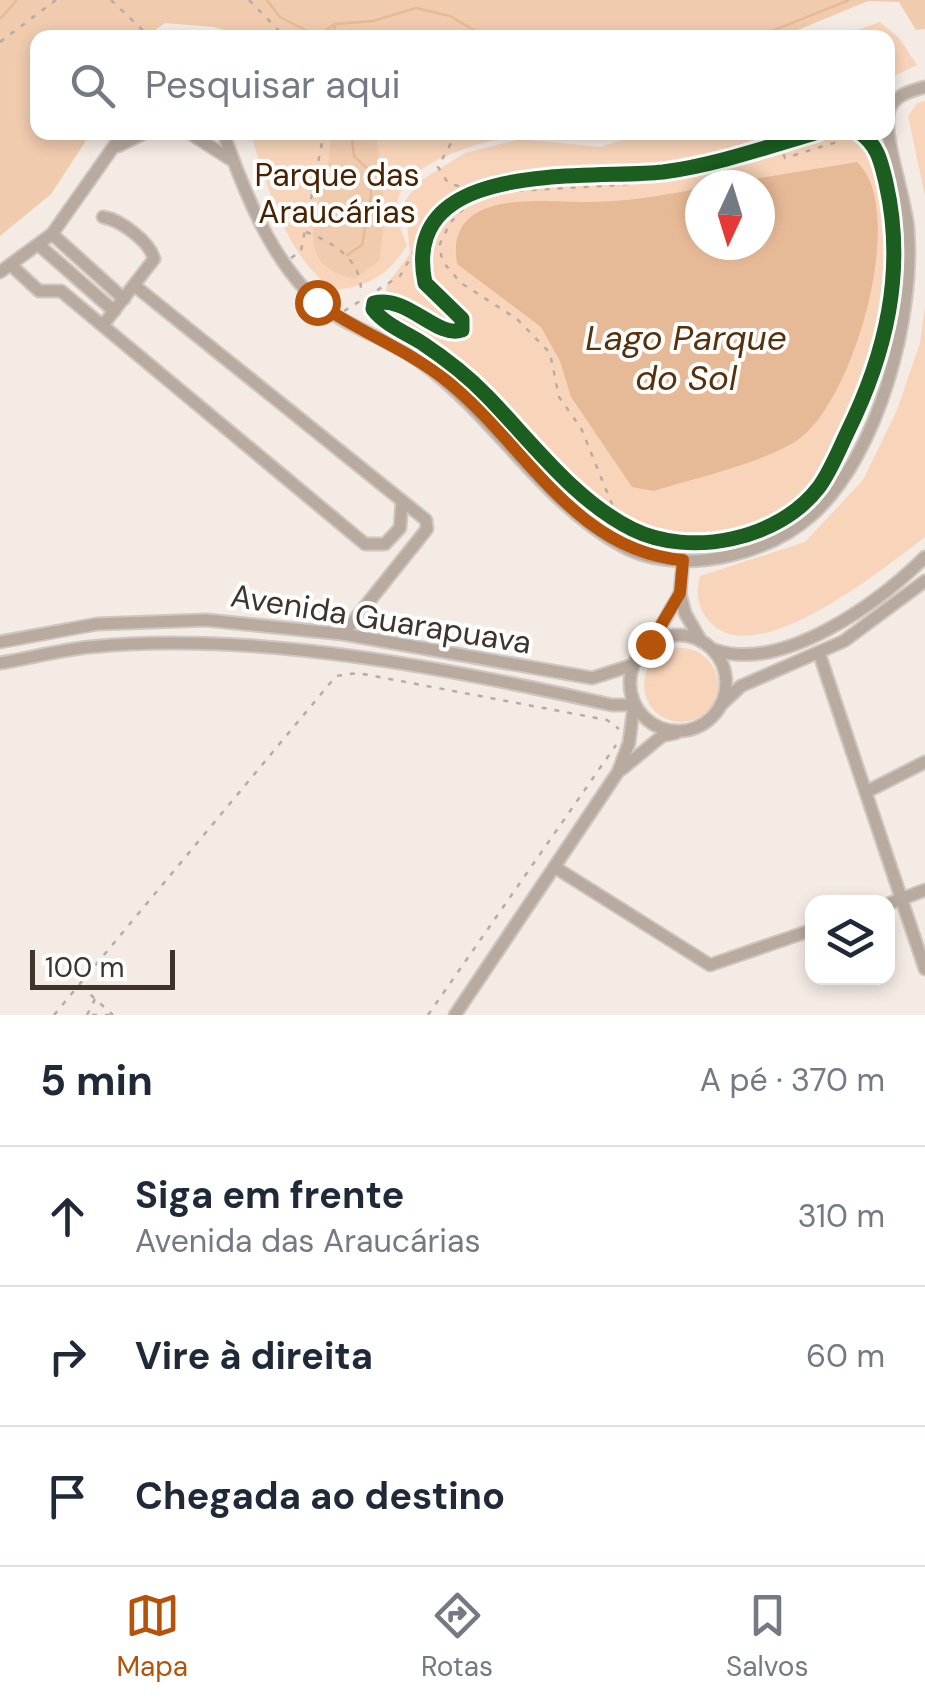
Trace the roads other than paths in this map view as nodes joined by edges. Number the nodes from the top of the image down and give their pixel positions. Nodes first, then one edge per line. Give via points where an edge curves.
1 (925, 87) edge
2 (895, 105) edge
3 (119, 140) edge
4 (130, 140) edge
5 (204, 140) edge
6 (226, 140) edge
7 (892, 140) edge
8 (114, 148) junction
9 (234, 162) junction
10 (104, 217) dead end
11 (52, 234) junction
12 (40, 246) junction
13 (76, 257) junction
14 (6, 269) edge
15 (66, 269) junction
16 (134, 286) junction
17 (124, 299) junction
18 (114, 311) junction
19 (103, 325) junction
20 (402, 500) junction
21 (691, 551) junction
22 (925, 557) edge
23 (925, 581) edge
24 (680, 593) junction
25 (344, 634) junction
26 (0, 642) edge
27 (650, 644) junction
28 (707, 645) junction
29 (819, 653) junction
30 (0, 664) edge
31 (633, 666) junction
32 (723, 703) junction
33 (634, 705) junction
34 (680, 732) junction
35 (925, 762) edge
36 (618, 772) junction
37 (866, 792) junction
38 (556, 868) junction
39 (925, 890) edge
40 (902, 900) junction
41 (895, 902) edge
42 (805, 932) edge
43 (925, 969) edge
44 (455, 1015) edge

1 - 2 street
3 - 8 street
4 - 8 street
5 - 9 street
6 - 9 street
7 - 21 street via 910,270 900,345 869,427 832,491 798,527 705,562
8 - 11 street
9 - 21 street via 279,255 317,302 450,383 588,524 624,548
10 - 16 street via 154,254
11 - 12 street
11 - 13 street
12 - 14 street
12 - 15 street
13 - 15 street
13 - 17 street
14 - 19 street via 39,291 62,292
15 - 18 street
16 - 17 street
16 - 20 street
17 - 18 street
18 - 19 street
19 - 20 street via 365,544 385,544 400,528
20 - 25 street via 426,520 427,529
21 - 24 street
22 - 28 street via 869,604 791,645 744,658
23 - 29 street
24 - 27 street
24 - 28 street via 684,613
25 - 26 street, Avenida Guarapuava via 176,621 97,624
25 - 31 street, Avenida Guarapuava via 592,678
27 - 28 street via 676,635
27 - 31 street
28 - 32 street via 726,674
29 - 32 street via 741,686
29 - 37 street
30 - 33 street, Avenida Guarapuava via 89,647 207,643 327,654
31 - 33 street
32 - 34 street via 706,724
33 - 34 street via 653,725
33 - 36 street
34 - 36 street via 662,736
35 - 37 street
36 - 38 street
37 - 40 street
38 - 42 street via 710,965
38 - 44 street
39 - 40 street
40 - 41 street
40 - 43 street

